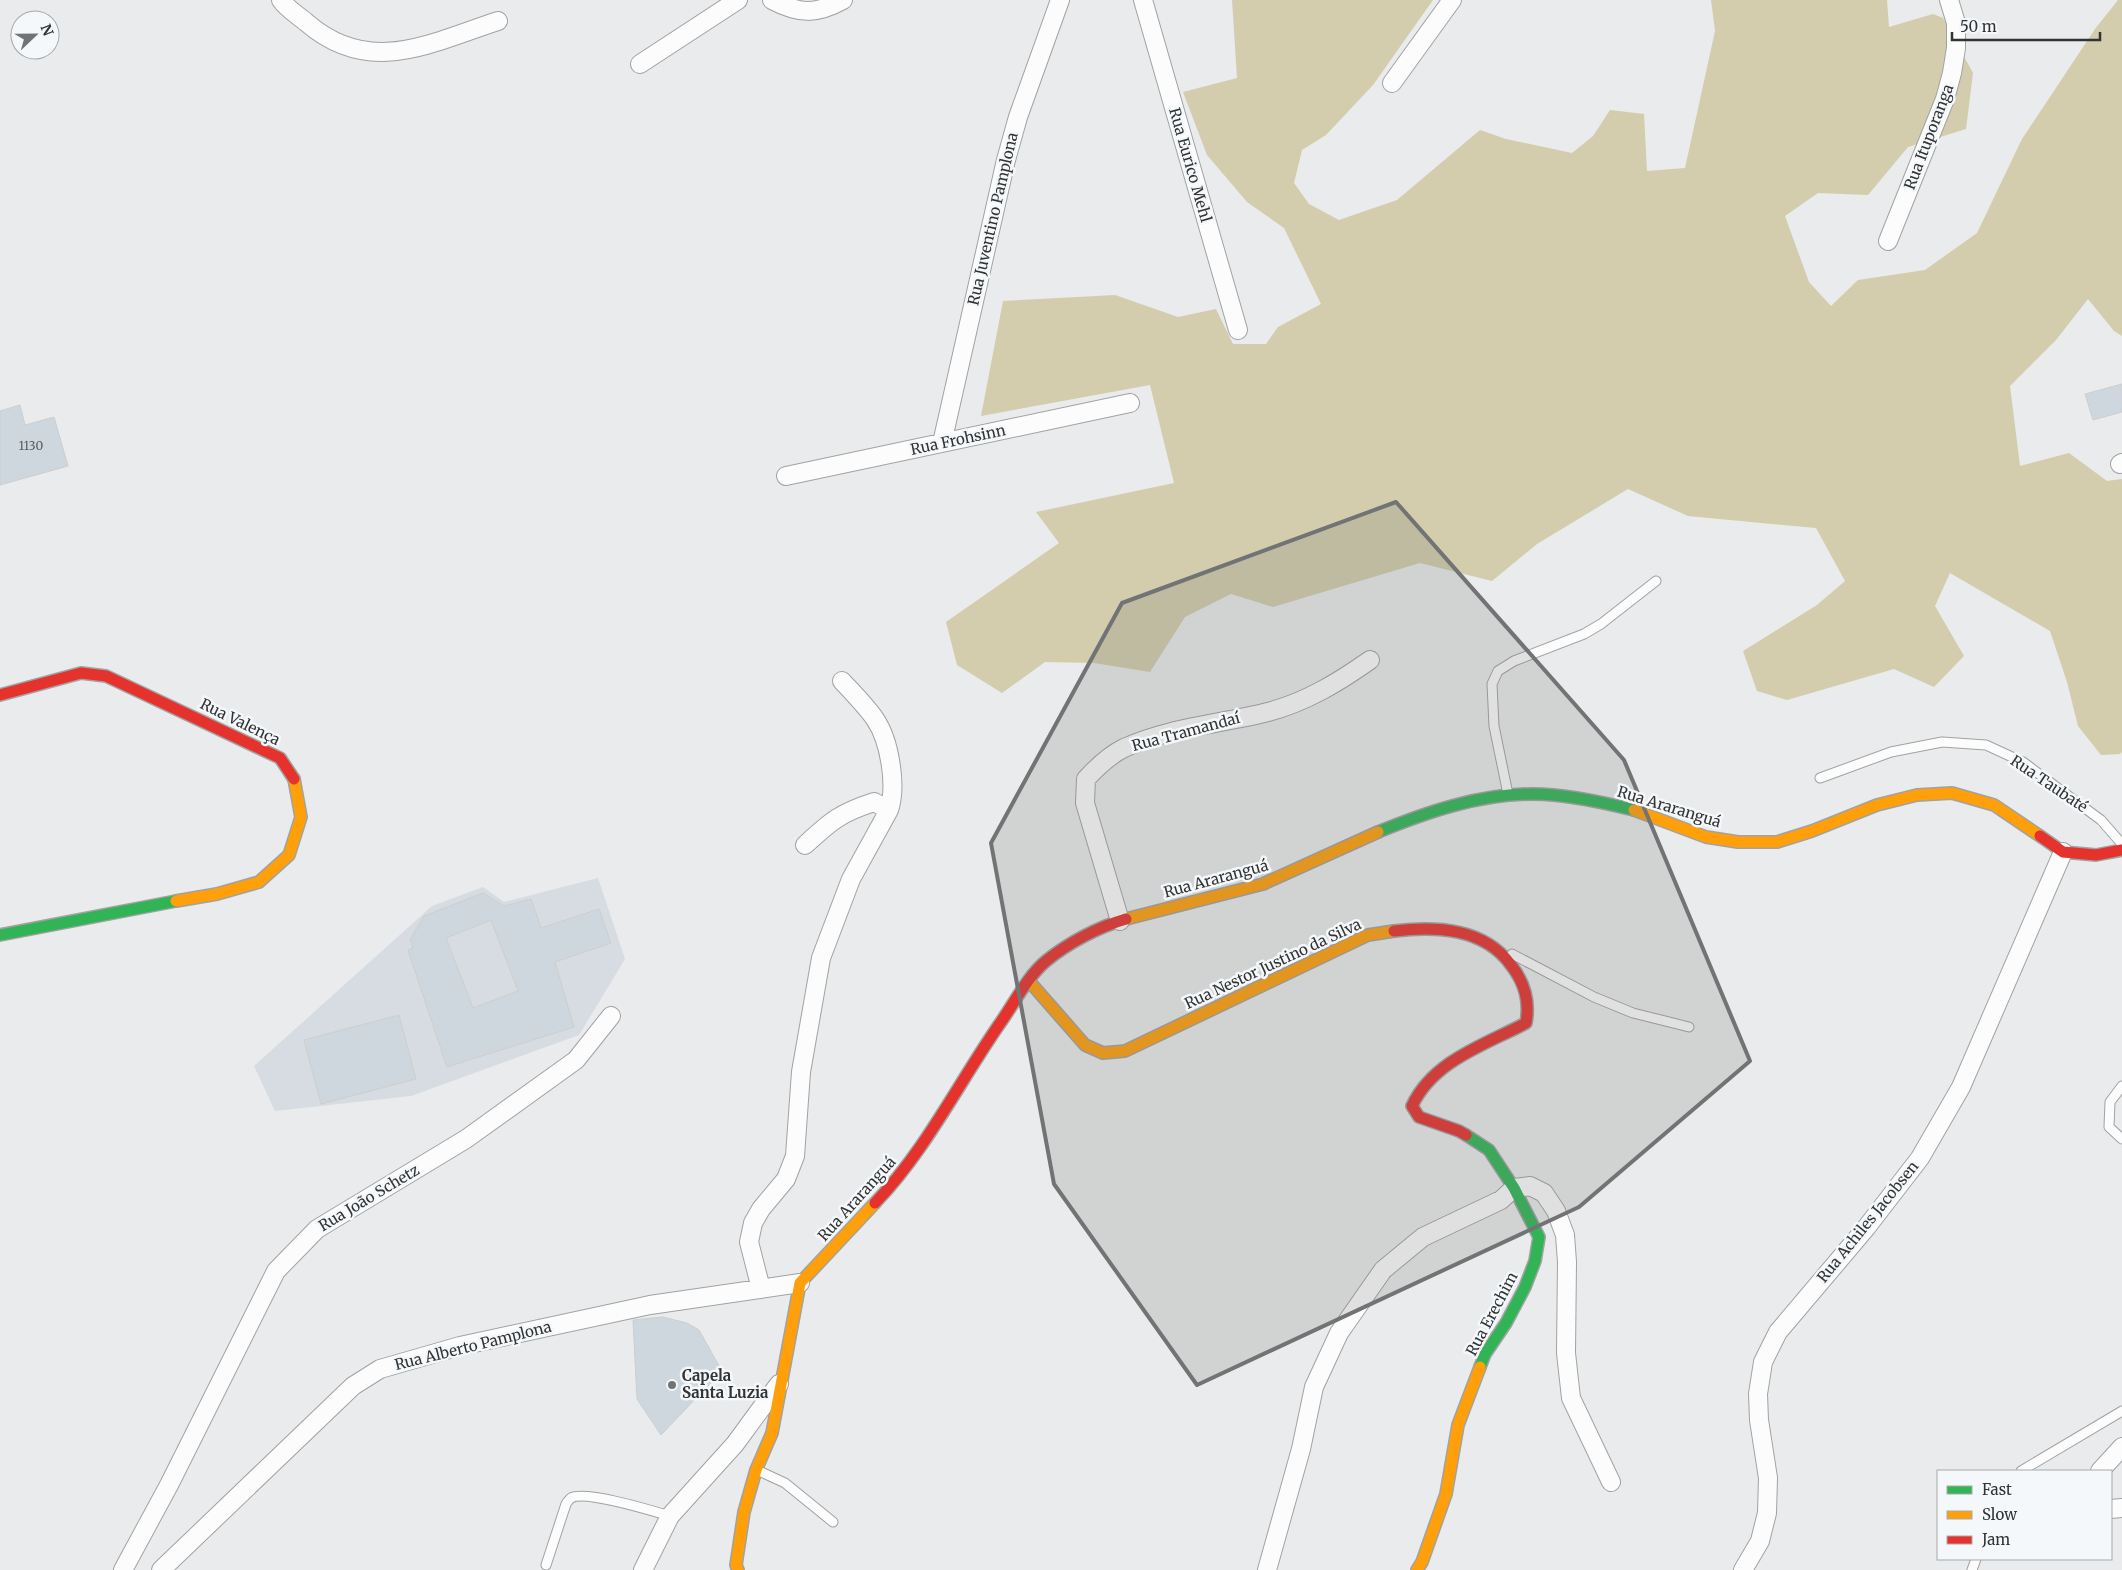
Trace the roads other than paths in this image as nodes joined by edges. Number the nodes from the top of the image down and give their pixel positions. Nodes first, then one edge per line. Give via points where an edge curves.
1 (282, 0) edge
2 (738, 0) edge
3 (772, 0) edge
4 (843, 0) edge
5 (1060, 0) edge
6 (1143, 0) edge
7 (1452, 0) edge
8 (1949, 0) edge
9 (498, 21) dead end
10 (640, 64) dead end
11 (1392, 83) dead end
12 (1888, 241) dead end
13 (1238, 330) dead end
14 (1130, 403) dead end
15 (942, 443) junction
16 (786, 476) dead end
17 (1656, 581) dead end
18 (1370, 660) dead end
19 (842, 681) dead end
20 (0, 694) edge
21 (1820, 778) dead end
22 (1508, 795) junction
23 (889, 810) junction
24 (2122, 844) edge
25 (805, 845) dead end
26 (2122, 850) edge
27 (2063, 852) junction
28 (1120, 921) junction
29 (0, 935) edge
30 (1492, 943) junction
31 (1029, 981) junction
32 (610, 1016) dead end
33 (1689, 1027) dead end
34 (2122, 1086) edge
35 (2122, 1139) edge
36 (1514, 1188) junction
37 (800, 1283) junction
38 (760, 1290) junction
39 (782, 1379) junction
40 (2122, 1411) edge
41 (2122, 1447) edge
42 (756, 1470) junction
43 (2023, 1470) edge
44 (2101, 1470) edge
45 (1611, 1482) dead end
46 (670, 1516) junction
47 (833, 1522) dead end
48 (546, 1565) dead end
49 (123, 1570) edge
50 (161, 1570) edge
51 (643, 1570) edge
52 (738, 1570) edge
53 (1267, 1570) edge
54 (1417, 1570) edge
55 (1744, 1570) edge

1 - 9 street via 316,30 349,49 386,54
2 - 10 street
3 - 4 street via 807,12 829,8
5 - 15 street, Rua Juventino Pamplona via 1006,160
6 - 13 street, Rua Eurico Mehl
7 - 11 street
8 - 12 street, Rua Ituporanga via 1956,24 1956,48 1946,99
14 - 15 street, Rua Frohsinn
15 - 16 street, Rua Frohsinn
17 - 22 lane via 1584,634 1514,661 1498,671 1492,684 1494,726
18 - 28 street, Rua Tramandaí via 1335,685 1306,698 1269,711 1159,735 1123,748 1086,779 1085,803
19 - 23 street via 876,720 887,744 893,798
20 - 29 street, Rua Valença via 81,673 106,676 280,758 294,778 301,818 288,855 259,882 217,894
21 - 24 lane, Rua Taubaté via 1891,752 1942,742 1986,745 2023,762 2102,820
22 - 27 street, Rua Araranguá via 1534,794 1600,802 1639,811 1706,837 1738,842 1777,842 1877,805 1917,795 1952,793 1994,805
22 - 28 street, Rua Araranguá via 1411,819 1263,884
23 - 25 street via 874,802 847,811 829,822
23 - 38 street via 851,879 821,958 801,1072 795,1156 786,1179 753,1223 749,1242
26 - 27 street, Rua Araranguá via 2096,855
27 - 55 street, Rua Achiles Jacobsen via 1960,1087 1920,1158 1778,1332 1763,1362 1758,1394 1768,1478 1766,1512 1760,1541
28 - 31 street, Rua Araranguá via 1080,938 1046,962
30 - 31 street, Rua Nestor Justino da Silva via 1470,933 1441,929 1399,928 1368,935 1125,1051 1103,1054 1084,1045
30 - 33 lane via 1594,997 1633,1013
30 - 36 street, Rua Nestor Justino da Silva via 1512,962 1525,984 1529,1008 1526,1023 1456,1058 1430,1078 1416,1094 1412,1106 1419,1117 1459,1131 1489,1150
31 - 37 street, Rua Araranguá via 900,1177
32 - 49 street, Rua João Schetz via 576,1060 466,1139 317,1229 276,1271
34 - 35 lane via 2110,1102 2109,1126
36 - 45 street via 1530,1186 1544,1193 1556,1211 1564,1235 1567,1262 1566,1353 1572,1398
36 - 53 street via 1501,1200 1423,1236 1383,1270 1339,1333 1314,1387 1301,1448
36 - 54 street, Rua Erechim via 1539,1237 1536,1261 1506,1322 1485,1354 1458,1424 1446,1494
37 - 38 street, Rua Alberto Pamplona
37 - 39 street
38 - 50 street, Rua Alberto Pamplona via 650,1305 460,1346 380,1369 353,1386
39 - 42 street via 772,1433
39 - 46 street via 735,1444
40 - 43 lane
41 - 44 street
42 - 47 lane via 785,1483
42 - 52 street via 744,1512 736,1565
46 - 48 lane via 629,1504 580,1496 571,1498 566,1504
46 - 51 street

